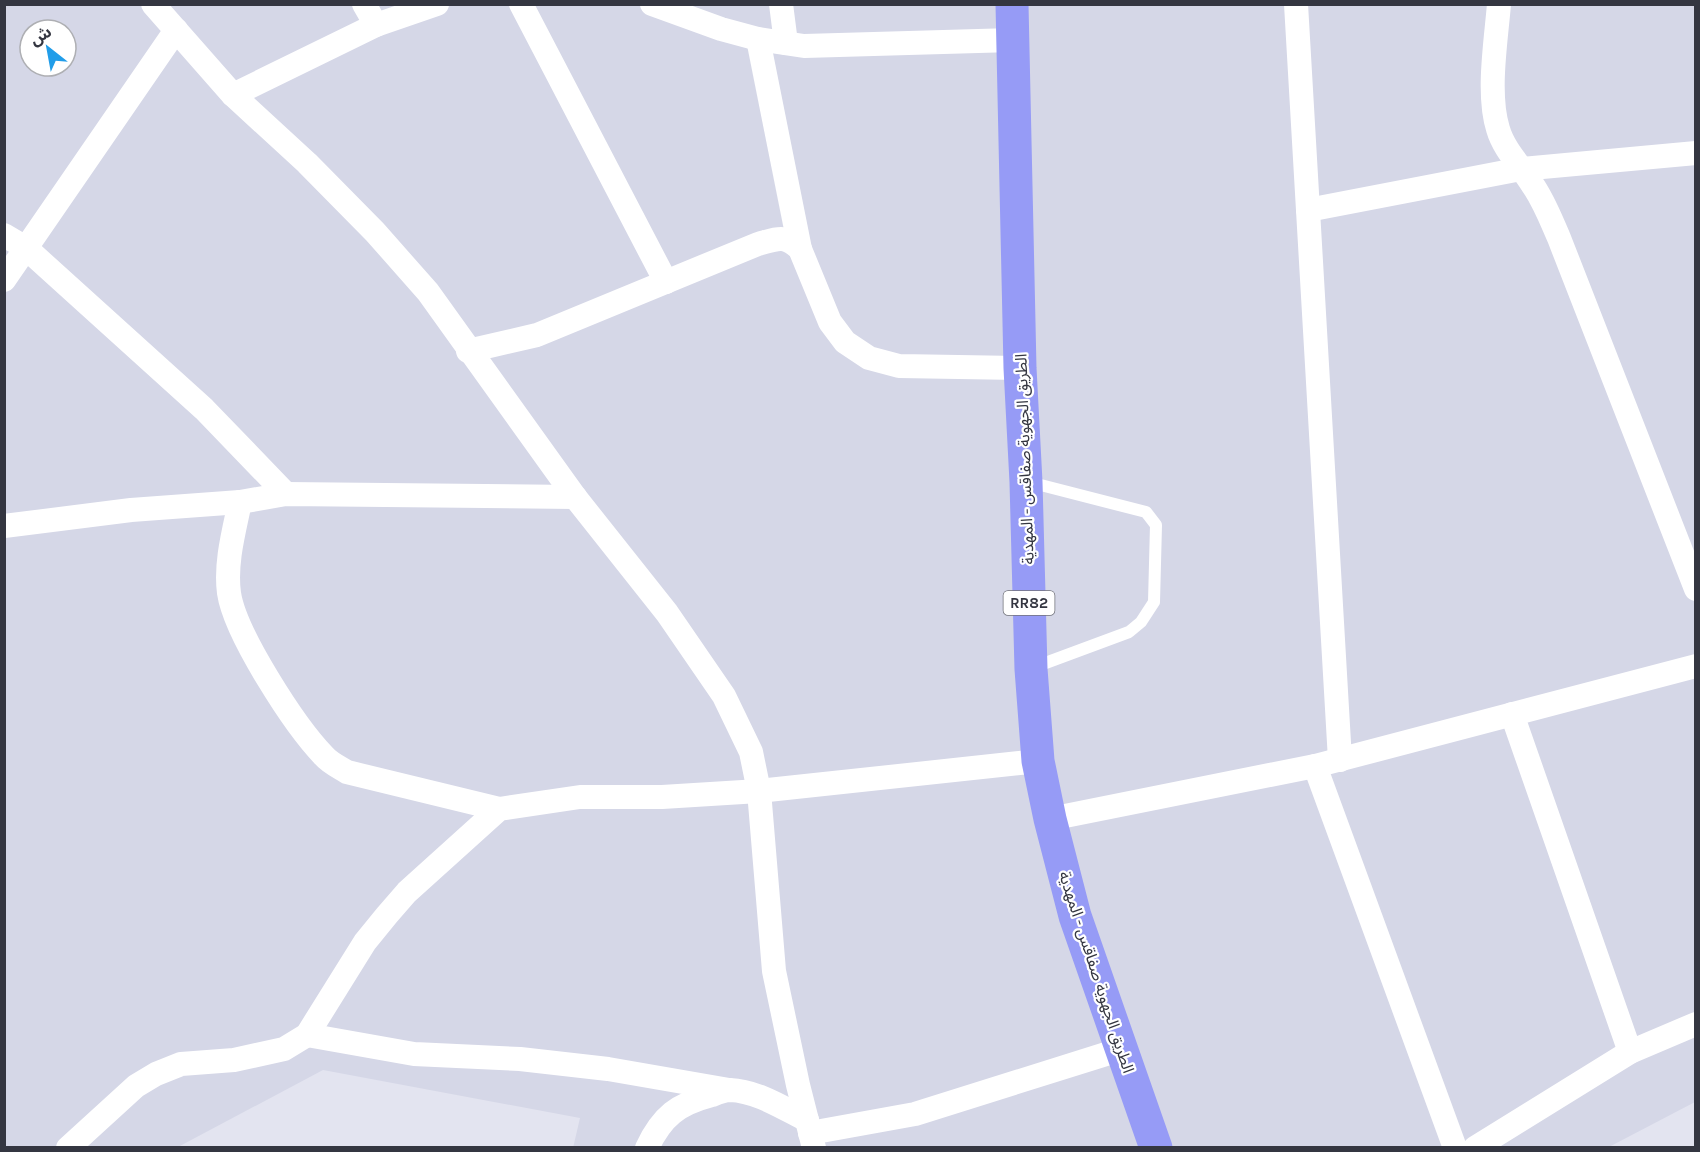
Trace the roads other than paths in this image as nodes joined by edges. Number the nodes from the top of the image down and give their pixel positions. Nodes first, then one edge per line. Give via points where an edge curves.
1 (153, 4) edge
2 (437, 4) edge
3 (521, 4) edge
4 (652, 4) edge
5 (781, 4) edge
6 (1012, 4) edge
7 (1296, 4) edge
8 (1499, 4) edge
9 (370, 15) edge
10 (176, 30) junction
11 (758, 39) junction
12 (1013, 40) junction
13 (786, 43) junction
14 (233, 95) junction
15 (1695, 153) edge
16 (1521, 169) junction
17 (1308, 210) junction
18 (4, 235) edge
19 (26, 248) junction
20 (800, 249) junction
21 (4, 280) edge
22 (666, 282) junction
23 (468, 351) junction
24 (1020, 368) junction
25 (1026, 482) junction
26 (286, 494) junction
27 (575, 497) junction
28 (240, 502) junction
29 (4, 526) edge
30 (1695, 589) edge
31 (1031, 669) junction
32 (1694, 670) edge
33 (1512, 714) junction
34 (1340, 760) junction
35 (1038, 761) junction
36 (1315, 766) junction
37 (759, 791) junction
38 (499, 809) junction
39 (1050, 819) junction
40 (1695, 1024) edge
41 (307, 1035) junction
42 (1122, 1049) junction
43 (1630, 1052) junction
44 (729, 1090) junction
45 (810, 1133) edge
46 (68, 1148) edge
47 (647, 1148) edge
48 (1156, 1148) edge
49 (1455, 1148) edge
50 (1474, 1148) edge

1 - 10 street
2 - 9 street
3 - 22 street
4 - 11 street
5 - 13 street
6 - 12 main road, الطريق الجهوية صفاقس - المهدية / RR82
7 - 17 street
8 - 16 street via 1494,106 1498,129
9 - 14 street
10 - 14 street
10 - 19 street
11 - 13 street
11 - 20 street
12 - 13 street via 804,46
12 - 24 main road, الطريق الجهوية صفاقس - المهدية / RR82
14 - 23 street via 375,232 428,292
15 - 16 street
16 - 17 street
16 - 30 street via 1544,204 1559,238
17 - 34 street
18 - 19 street
19 - 21 street
19 - 26 street via 204,409
20 - 22 street via 781,237
20 - 24 street via 830,322 845,342 869,358 899,366
22 - 23 street via 537,334
23 - 27 street
24 - 25 main road, الطريق الجهوية صفاقس - المهدية / RR82
25 - 31 main road, الطريق الجهوية صفاقس - المهدية / RR82
25 - 31 lane via 1146,512 1156,525 1154,602 1141,622 1129,632
26 - 27 street
26 - 28 street
27 - 37 street via 667,613 724,696 751,752
28 - 29 street via 131,510
28 - 38 street via 228,566 229,594 241,632 325,758 346,772
31 - 35 main road, الطريق الجهوية صفاقس - المهدية / RR82
32 - 33 street
33 - 34 street
33 - 43 street
34 - 36 street
35 - 37 street
35 - 39 main road, الطريق الجهوية صفاقس - المهدية / RR82
36 - 39 street
36 - 49 street
37 - 38 street via 580,797
37 - 45 street via 774,971
38 - 41 street via 407,892 365,942
39 - 42 main road, الطريق الجهوية صفاقس - المهدية / RR82 via 1075,916
40 - 43 street
41 - 44 street via 414,1054 520,1059 608,1069
41 - 46 street via 284,1049 234,1060 181,1065 156,1074 136,1086
42 - 45 street via 915,1114
42 - 48 main road, الطريق الجهوية صفاقس - المهدية / RR82
43 - 50 street
44 - 45 street via 762,1098
44 - 47 street via 695,1099 672,1111

